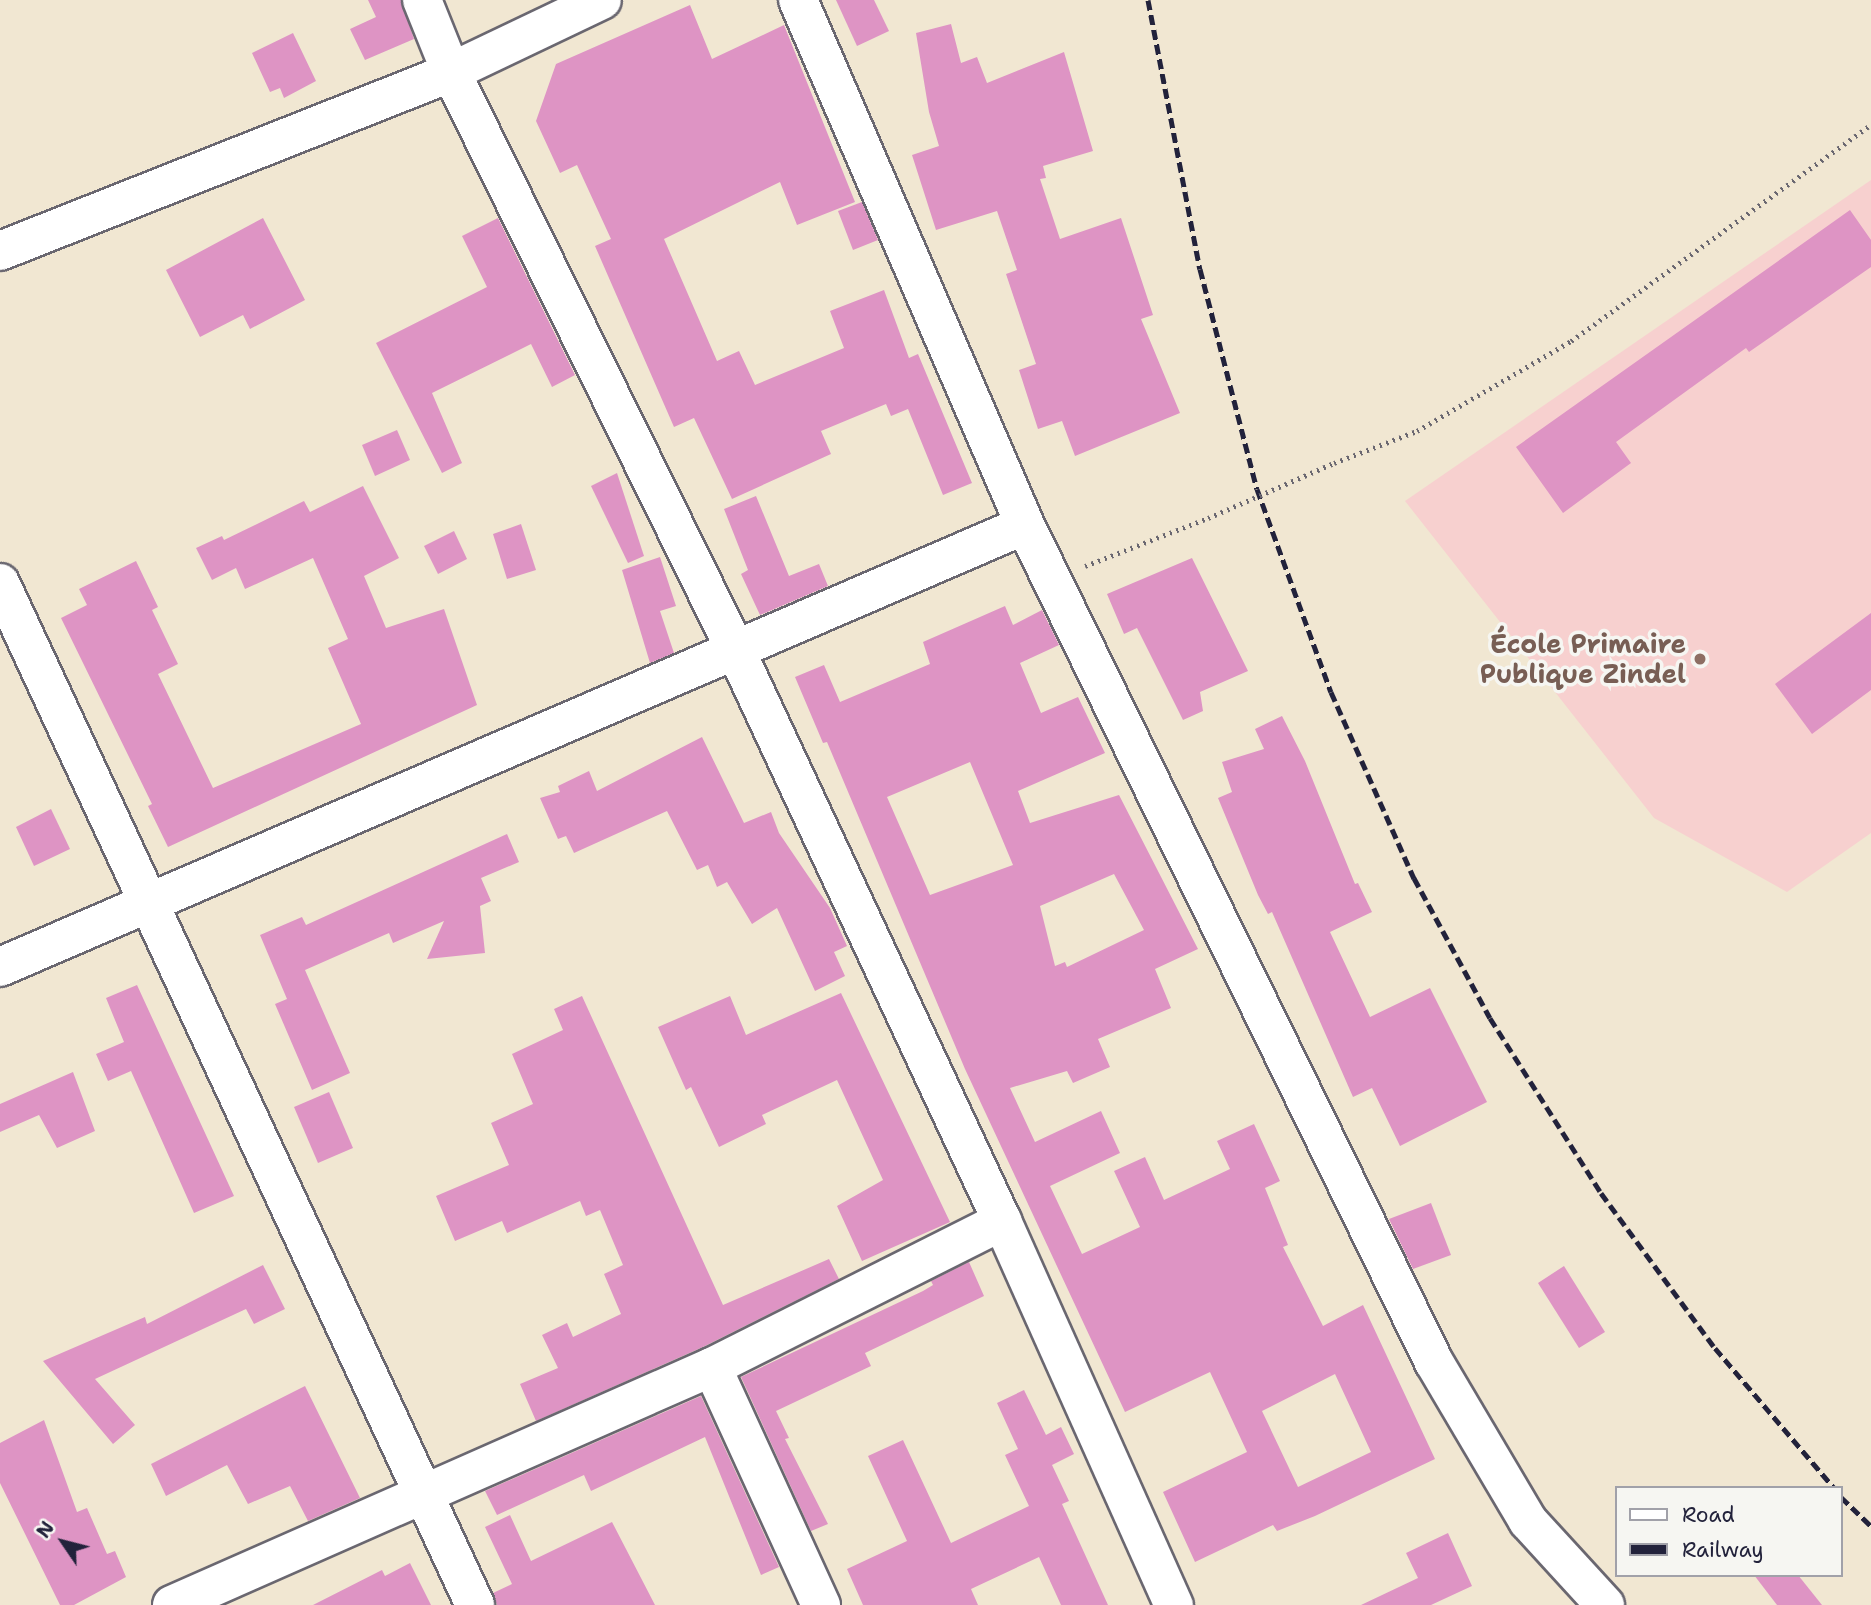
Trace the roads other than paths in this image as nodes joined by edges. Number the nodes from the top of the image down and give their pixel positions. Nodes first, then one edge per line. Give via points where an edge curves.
1 (422, 0) edge
2 (602, 0) edge
3 (798, 0) edge
4 (451, 72) junction
5 (0, 251) edge
6 (1025, 526) junction
7 (0, 583) edge
8 (736, 651) junction
9 (147, 905) junction
10 (0, 967) edge
11 (1002, 1222) junction
12 (712, 1367) junction
13 (427, 1495) junction
14 (1574, 1589) edge
15 (172, 1605) edge
16 (475, 1605) edge
17 (821, 1605) edge
18 (1174, 1605) edge
19 (1605, 1605) edge

1 - 4 street
2 - 4 street
3 - 6 street
4 - 5 street
4 - 8 street
6 - 8 street
6 - 14 street via 1434,1362
7 - 9 street
8 - 9 street
8 - 11 street
9 - 10 street
9 - 13 street
11 - 12 street
11 - 18 street
12 - 13 street
12 - 17 street
13 - 15 street
13 - 16 street
14 - 19 street

